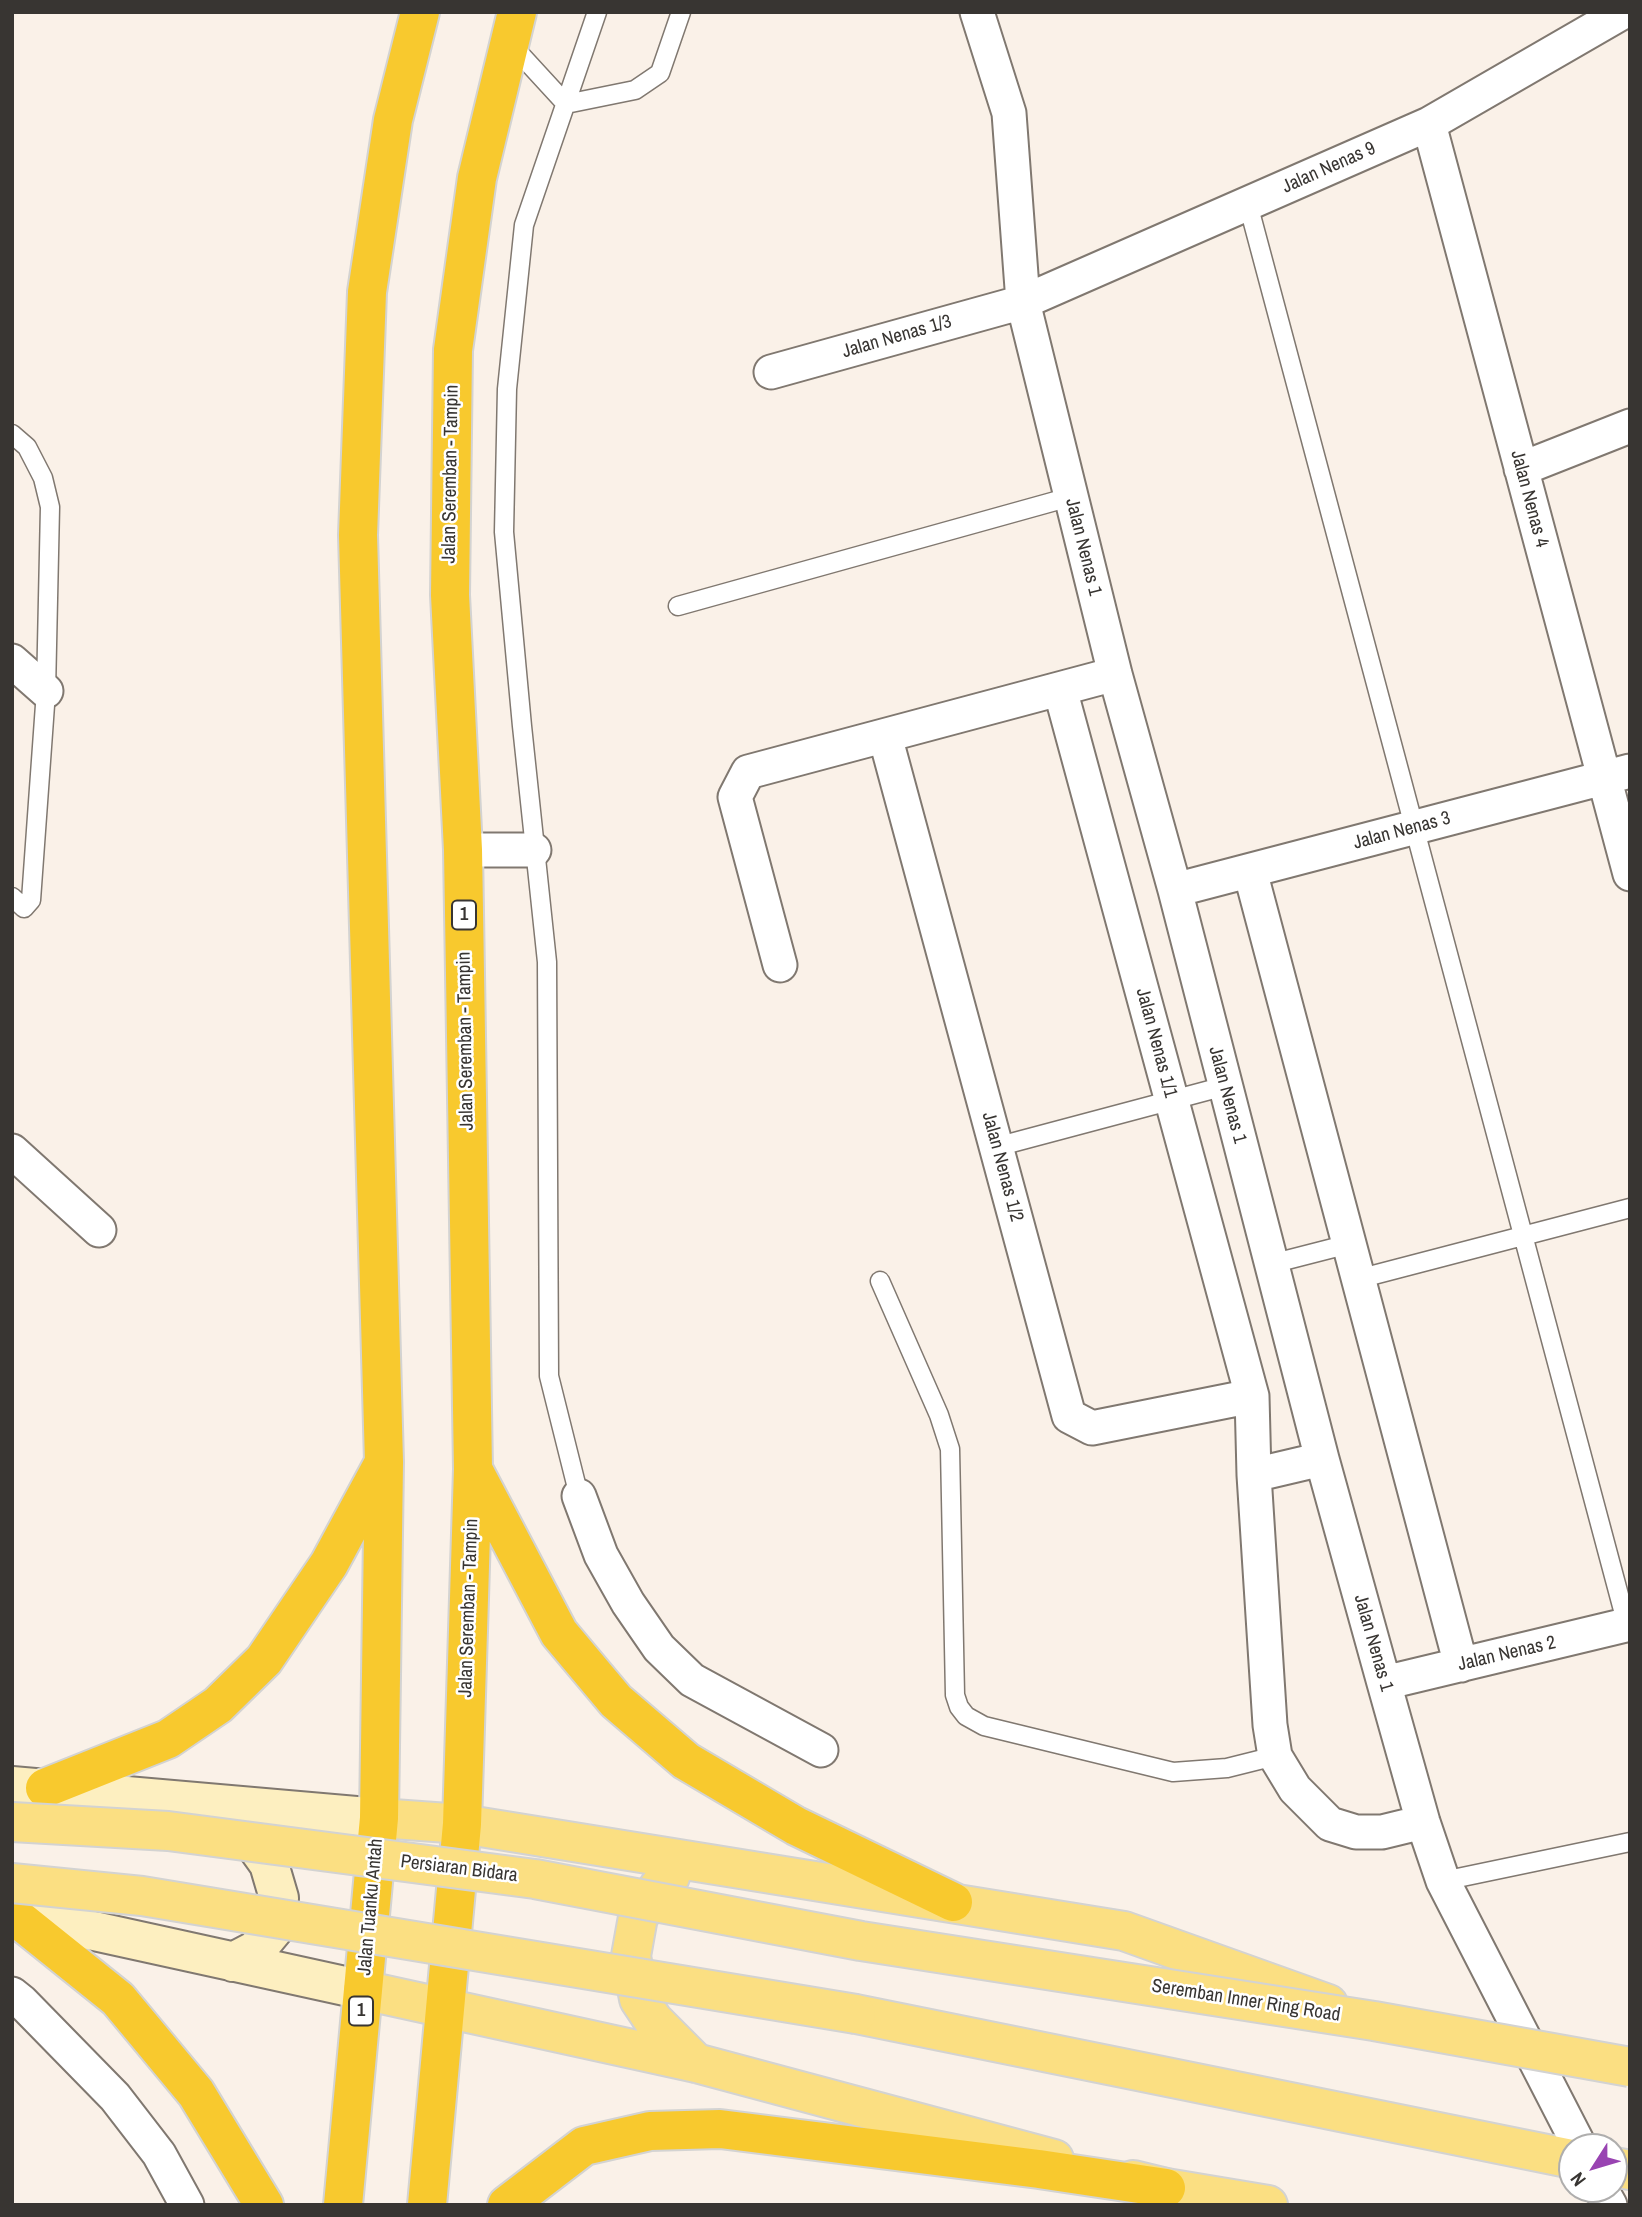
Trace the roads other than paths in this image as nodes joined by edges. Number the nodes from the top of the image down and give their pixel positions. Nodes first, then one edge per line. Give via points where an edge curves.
1 (420, 12) edge
2 (597, 12) edge
3 (681, 12) edge
4 (977, 12) edge
5 (1623, 12) edge
6 (512, 27) edge
7 (565, 104) junction
8 (1429, 124) junction
9 (1248, 204) junction
10 (1023, 302) junction
11 (771, 372) dead end
12 (1630, 426) edge
13 (12, 434) edge
14 (1521, 469) junction
15 (1070, 497) junction
16 (678, 606) dead end
17 (12, 661) edge
18 (1115, 674) junction
19 (1060, 689) junction
20 (46, 691) junction
21 (885, 736) junction
22 (1617, 775) edge
23 (1414, 828) junction
24 (463, 850) junction
25 (534, 850) junction
26 (1250, 871) junction
27 (1630, 874) edge
28 (1175, 890) junction
29 (12, 897) edge
30 (780, 965) dead end
31 (1225, 1086) junction
32 (1171, 1100) junction
33 (996, 1147) junction
34 (12, 1150) edge
35 (1630, 1208) edge
36 (99, 1230) dead end
37 (1523, 1236) junction
38 (1349, 1244) junction
39 (1271, 1264) junction
40 (1358, 1279) junction
41 (880, 1281) dead end
42 (1252, 1396) junction
43 (1322, 1459) junction
44 (384, 1462) junction
45 (474, 1469) junction
46 (1254, 1475) junction
47 (579, 1496) joint
48 (1628, 1625) edge
49 (1461, 1665) junction
50 (1384, 1683) junction
51 (821, 1750) dead end
52 (1275, 1756) junction
53 (29, 1787) edge
54 (208, 1802) junction
55 (379, 1818) junction
56 (12, 1822) edge
57 (1423, 1822) junction
58 (462, 1824) junction
59 (1630, 1842) edge
60 (695, 1861) junction
61 (1443, 1881) junction
62 (12, 1883) edge
63 (953, 1902) junction
64 (12, 1913) edge
65 (861, 1941) joint
66 (233, 1962) junction
67 (363, 1990) junction
68 (12, 1994) edge
69 (445, 2008) junction
70 (1374, 2021) junction
71 (696, 2063) junction
72 (1630, 2067) edge
73 (1573, 2133) edge
74 (1558, 2156) edge
75 (1166, 2189) junction
76 (187, 2205) edge
77 (264, 2205) edge
78 (343, 2205) edge
79 (427, 2205) edge
80 (507, 2205) edge
81 (1268, 2205) edge

1 - 44 highway, 1 via 393,120 367,292 358,535
2 - 7 lane
3 - 7 lane via 660,73 635,90
4 - 10 street, Jalan Nenas 1 via 1009,113
5 - 8 street, Jalan Nenas 9
6 - 7 lane
6 - 24 highway, Jalan Seremban - Tampin / 1 via 477,178 453,350 450,596
7 - 25 lane via 523,225 507,389 504,532
8 - 9 street, Jalan Nenas 9
8 - 14 street, Jalan Nenas 4
9 - 10 street, Jalan Nenas 9
9 - 23 lane
10 - 11 street, Jalan Nenas 1/3
10 - 15 street, Jalan Nenas 1
12 - 14 street
13 - 20 lane via 27,447 43,478 50,507
14 - 22 street, Jalan Nenas 4
15 - 16 lane
15 - 18 street, Jalan Nenas 1
17 - 20 street
18 - 19 street
18 - 28 street, Jalan Nenas 1
19 - 21 street
19 - 32 street, Jalan Nenas 1/1
20 - 29 lane via 31,900 24,908
21 - 30 street via 748,772 735,797
21 - 33 street, Jalan Nenas 1/2
22 - 23 street, Jalan Nenas 3
22 - 27 street, Jalan Nenas 4
23 - 26 street, Jalan Nenas 3
23 - 37 lane
24 - 25 street
24 - 45 highway, Jalan Seremban - Tampin / 1
25 - 47 lane via 547,962 549,1376
26 - 28 street, Jalan Nenas 3
26 - 38 street
28 - 31 street, Jalan Nenas 1
31 - 32 lane
31 - 39 street, Jalan Nenas 1
32 - 33 lane
32 - 42 street, Jalan Nenas 1/1
33 - 42 street, Jalan Nenas 1/2 via 1069,1416 1092,1428
34 - 36 street
35 - 37 lane
37 - 40 lane
37 - 48 lane
38 - 39 lane
38 - 40 street
39 - 43 street, Jalan Nenas 1
40 - 49 street
41 - 52 lane via 950,1449 955,1695 966,1716 984,1726 1173,1772 1227,1768
42 - 46 street, Jalan Nenas 1/1
43 - 46 street
43 - 50 street, Jalan Nenas 1
44 - 53 highway via 329,1564 264,1660 218,1705 168,1739
44 - 55 highway, 1
45 - 58 highway, Jalan Seremban - Tampin / 1
45 - 63 highway via 559,1633 616,1701 697,1768 796,1826
46 - 52 street, Jalan Nenas 1/1
47 - 51 street via 601,1555 659,1648 692,1680
48 - 49 street, Jalan Nenas 2
49 - 50 street, Jalan Nenas 2
50 - 57 street, Jalan Nenas 1
52 - 57 street via 1295,1789 1330,1824 1356,1832 1382,1832
53 - 54 main road
54 - 55 main road
54 - 66 main road via 243,1825 269,1864 279,1898 276,1926 256,1950
55 - 58 main road
55 - 67 highway, Jalan Tuanku Antah / 1
56 - 65 main road, Persiaran Bidara, bridge via 168,1831 535,1879
57 - 61 street, Jalan Nenas 1
58 - 60 main road
58 - 69 highway, 1
59 - 61 lane
60 - 63 main road
60 - 71 main road via 663,1881 638,1917 631,1956 639,1999 653,2020
61 - 73 street, Jalan Nenas 1
62 - 74 main road, bridge via 142,1896 856,2014
63 - 70 main road, bridge via 1124,1931
64 - 66 main road
64 - 77 highway via 118,1998 196,2093
65 - 70 main road, Seremban Inner Ring Road, bridge
66 - 67 main road
67 - 69 main road
67 - 78 highway, Jalan Tuanku Antah / 1
68 - 76 street via 115,2097 159,2154
69 - 71 main road
69 - 79 highway, 1
70 - 72 main road, Seremban Inner Ring Road, bridge
71 - 75 main road
75 - 80 highway via 720,2129 650,2131 584,2146
75 - 81 main road

